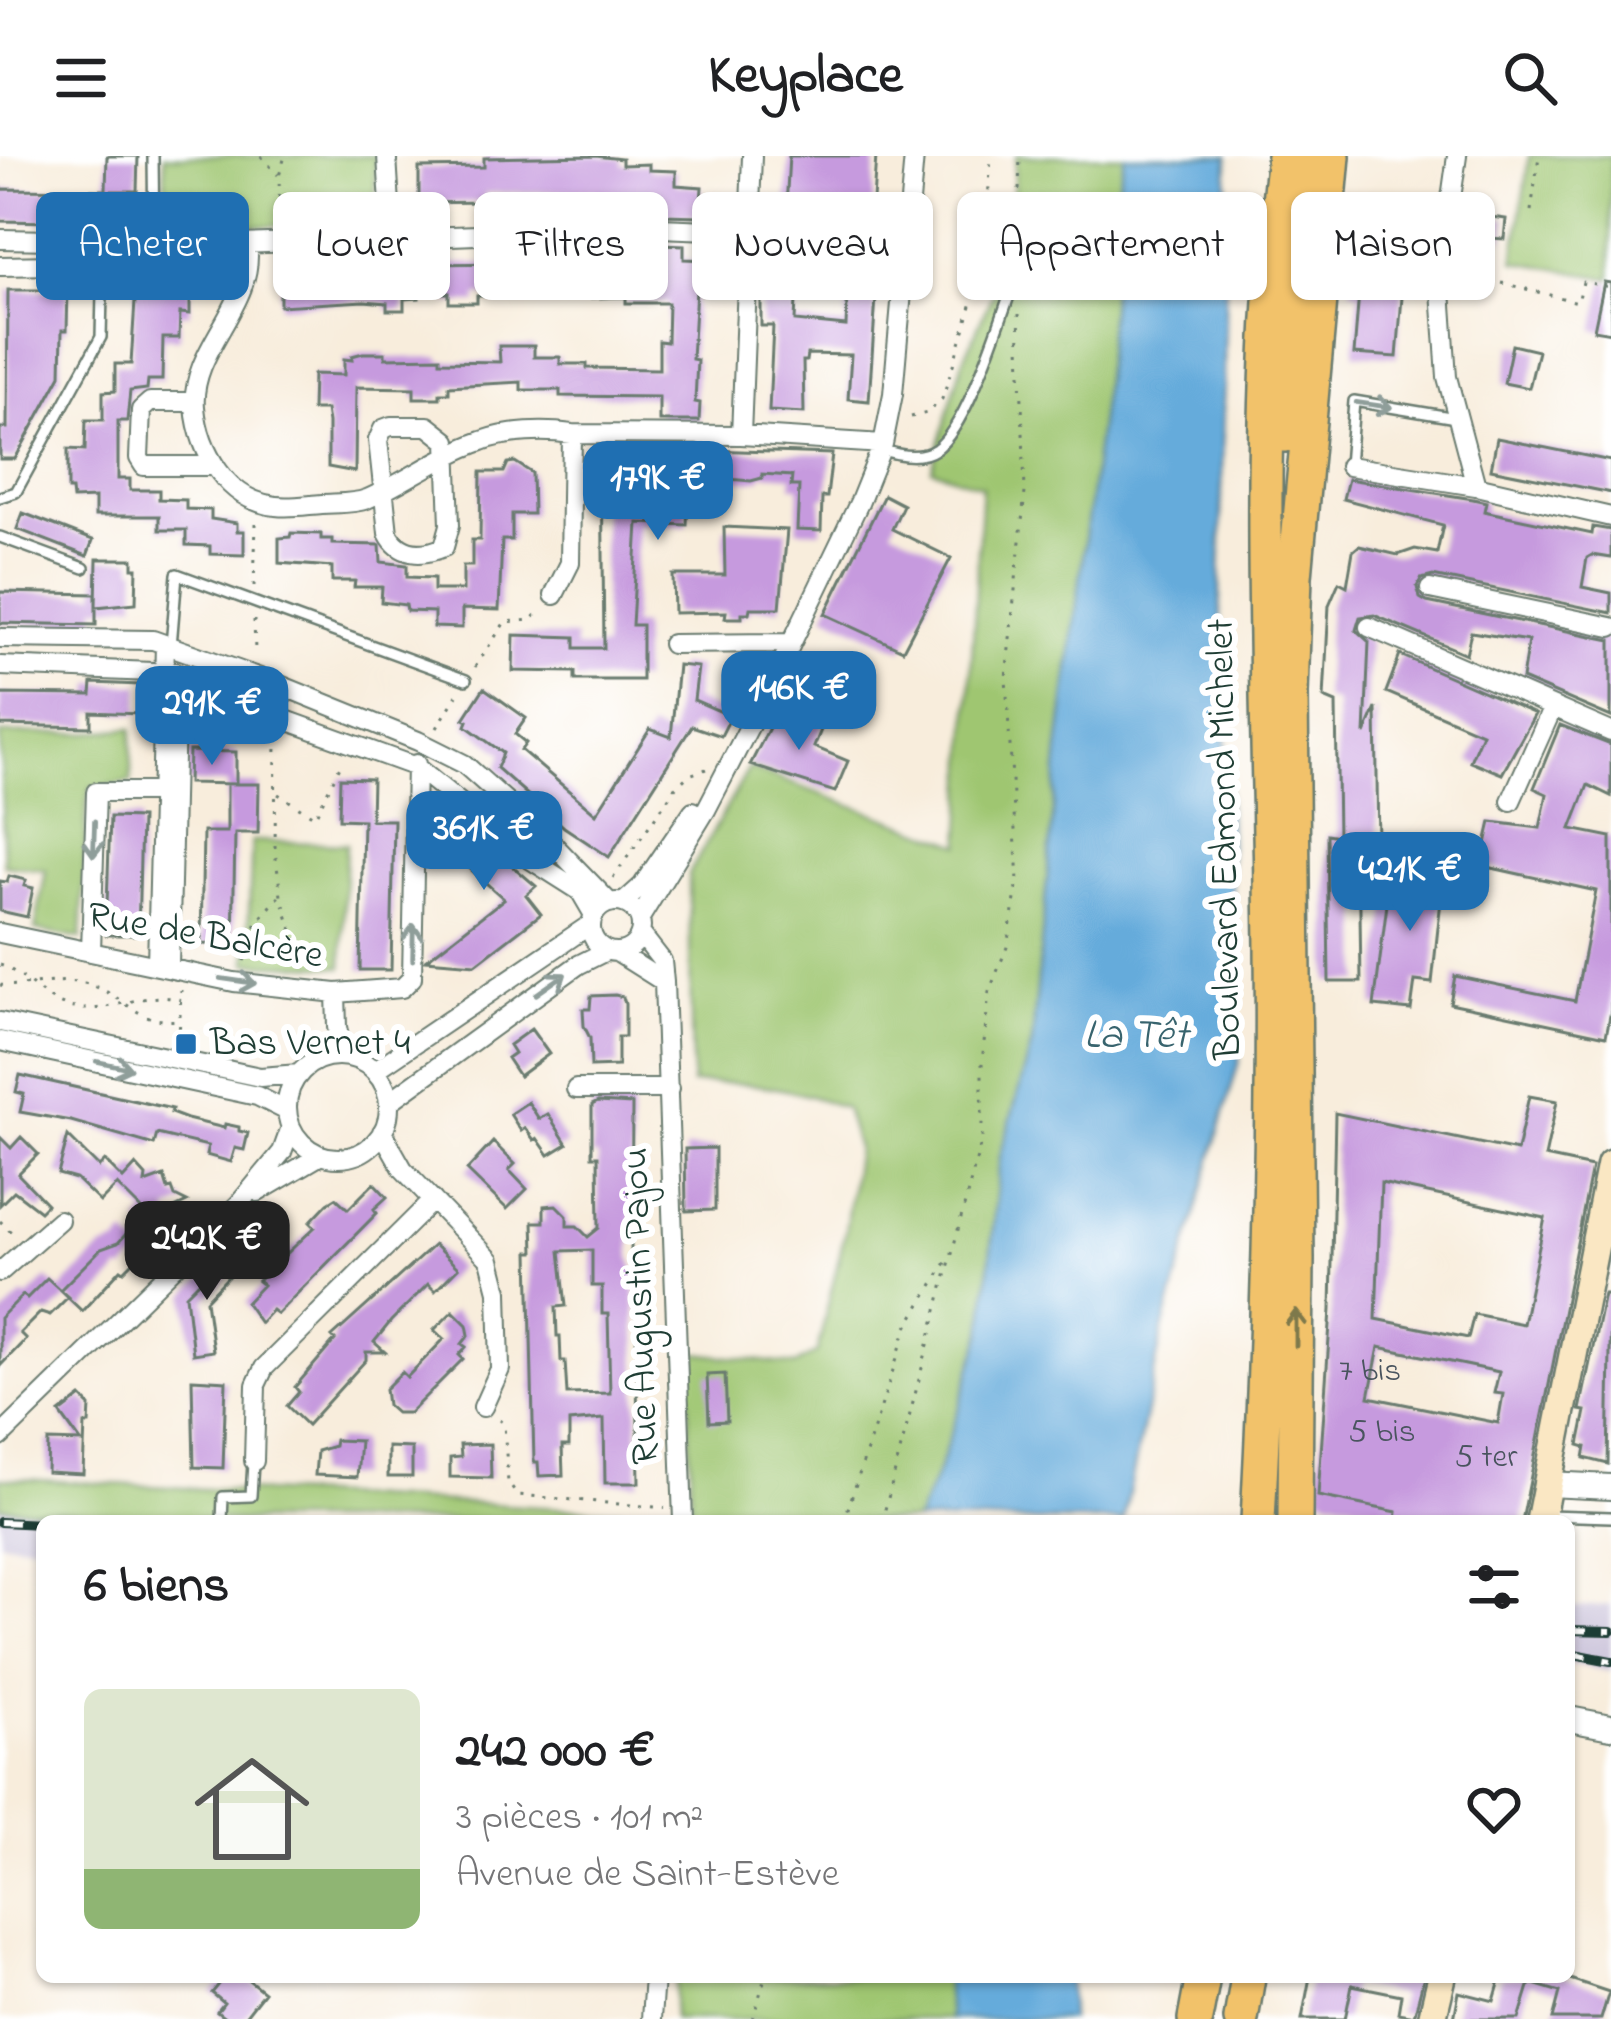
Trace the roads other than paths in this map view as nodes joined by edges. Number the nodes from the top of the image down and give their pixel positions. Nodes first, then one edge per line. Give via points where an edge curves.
1 (153, 156) edge
2 (387, 156) edge
3 (752, 156) edge
4 (914, 156) edge
5 (1285, 156) edge
6 (1457, 156) edge
7 (1327, 161) edge
8 (153, 192) edge
9 (389, 192) edge
10 (751, 192) edge
11 (911, 192) edge
12 (1452, 192) edge
13 (692, 229) edge
14 (450, 236) edge
15 (0, 239) edge
16 (36, 240) edge
17 (36, 265) edge
18 (0, 266) edge
19 (98, 300) edge
20 (237, 300) edge
21 (746, 300) edge
22 (901, 300) edge
23 (1007, 300) edge
24 (1442, 300) edge
25 (194, 402) junction
26 (1457, 419) junction
27 (572, 434) junction
28 (740, 434) junction
29 (882, 446) junction
30 (447, 456) junction
31 (213, 466) junction
32 (1349, 466) joint
33 (1476, 486) junction
34 (382, 491) junction
35 (0, 497) edge
36 (1611, 518) edge
37 (0, 537) edge
38 (84, 568) dead end
39 (1430, 589) dead end
40 (554, 595) road end
41 (1369, 627) dead end
42 (1611, 627) edge
43 (0, 638) edge
44 (790, 643) junction
45 (672, 644) dead end
46 (171, 646) junction
47 (0, 666) edge
48 (169, 677) junction
49 (466, 680) road end
50 (1552, 707) junction
51 (1611, 732) edge
52 (422, 743) junction
53 (1267, 748) junction
54 (416, 767) junction
55 (723, 775) junction
56 (160, 792) junction
57 (1511, 801) dead end
58 (604, 911) junction
59 (640, 926) junction
60 (0, 933) edge
61 (91, 951) junction
62 (612, 952) junction
63 (169, 967) junction
64 (664, 982) junction
65 (336, 993) junction
66 (0, 1022) edge
67 (0, 1041) edge
68 (343, 1056) junction
69 (374, 1071) junction
70 (299, 1074) junction
71 (669, 1089) junction
72 (576, 1090) dead end
73 (388, 1102) junction
74 (289, 1119) junction
75 (382, 1132) junction
76 (358, 1154) junction
77 (321, 1155) junction
78 (1611, 1164) edge
79 (403, 1169) junction
80 (433, 1200) junction
81 (238, 1205) junction
82 (1607, 1206) edge
83 (58, 1220) dead end
84 (0, 1272) edge
85 (483, 1407) road end
86 (0, 1437) edge
87 (1296, 1445) junction
88 (254, 1461) joint
89 (1553, 1484) junction
90 (1611, 1486) edge
91 (222, 1515) edge
92 (683, 1515) edge
93 (1258, 1515) edge
94 (1295, 1515) edge
95 (1307, 1515) edge
96 (1548, 1515) edge
97 (1611, 1517) edge
98 (1575, 1518) edge
99 (1575, 1720) edge
100 (1611, 1727) edge
101 (654, 1983) edge
102 (1202, 1983) edge
103 (1216, 1983) edge
104 (1247, 1983) edge
105 (1269, 1983) edge
106 (1441, 1983) edge
107 (651, 2019) edge
108 (1195, 2019) edge
109 (1211, 2019) edge
110 (1241, 2019) edge
111 (1263, 2019) edge
112 (1432, 2019) edge

1 - 8 lane
2 - 9 street
3 - 10 street
4 - 11 street
5 - 53 highway, Boulevard Edmond Michelet via 1268,318
6 - 12 street
7 - 53 highway via 1275,558
87 -> 7 highway, Boulevard Edmond Michelet via 1292,670
13 - 14 street
15 - 16 street
17 - 18 street
19 - 35 lane via 101,337 16,492
20 - 25 street
21 - 28 street
22 - 29 street
23 - 29 lane via 961,418 937,448 922,455
24 - 26 street
25 - 31 street
25 - 31 street via 150,402 141,410 139,458 155,468
32 -> 26 lane via 1354,401
26 - 33 street
27 - 28 street
27 - 30 street via 486,439
27 - 40 street via 570,563
28 - 29 street
29 - 44 street
30 - 34 street
30 - 34 street via 447,441 428,427 383,429
30 - 34 street via 444,547 428,554 393,544
31 - 34 street via 274,506 362,501
32 - 33 street
33 - 36 street
37 - 38 lane
39 - 42 street
41 - 50 street
43 - 46 street
44 - 45 street
44 - 55 street
46 - 48 street
46 - 49 lane via 177,574
46 - 52 street
47 - 48 street
48 - 54 street
48 - 56 street
48 - 63 street
50 - 51 street
50 - 57 street
52 - 54 street
52 - 58 street via 464,764 545,836
53 - 93 highway, Boulevard Edmond Michelet via 1271,1260
54 - 58 street
65 -> 54 street via 402,988 412,978
55 - 58 street via 642,886
55 - 59 street
56 -> 61 street via 96,792
56 - 63 street
58 - 59 street
58 - 62 street via 594,940
58 - 69 street
59 - 62 street via 633,947
59 - 64 street via 662,961
60 - 61 street, Rue de Balcère
61 - 63 street, Rue de Balcère
62 - 64 street
73 -> 62 street via 578,965
63 -> 65 street, Rue de Balcère
64 - 71 street, Rue Augustin Pajou
65 - 68 street, Rue de Balcère
66 - 70 street via 260,1077
67 -> 74 street via 257,1096
68 - 69 street
68 - 70 street
69 - 73 street
70 - 74 street
71 - 72 street, Rue Augustin Pajou
71 - 92 street, Rue Augustin Pajou
73 - 75 street
74 - 77 street via 298,1139
74 - 81 street via 282,1152
75 - 76 street
75 - 79 street
76 - 77 street
76 - 79 street
77 - 81 street
78 - 82 main road
79 - 80 street
80 - 85 street via 490,1260 498,1291 500,1369
80 - 88 street via 264,1368 256,1385
81 - 86 street
82 - 89 main road
83 - 84 street
87 - 94 highway, Boulevard Edmond Michelet
87 - 95 highway
88 - 91 lane via 251,1496 223,1497
89 - 90 street
89 - 96 main road
97 - 98 lane
99 - 100 street
101 - 107 street
102 - 108 highway
103 - 109 highway
104 - 110 highway
105 - 111 highway
106 - 112 main road

